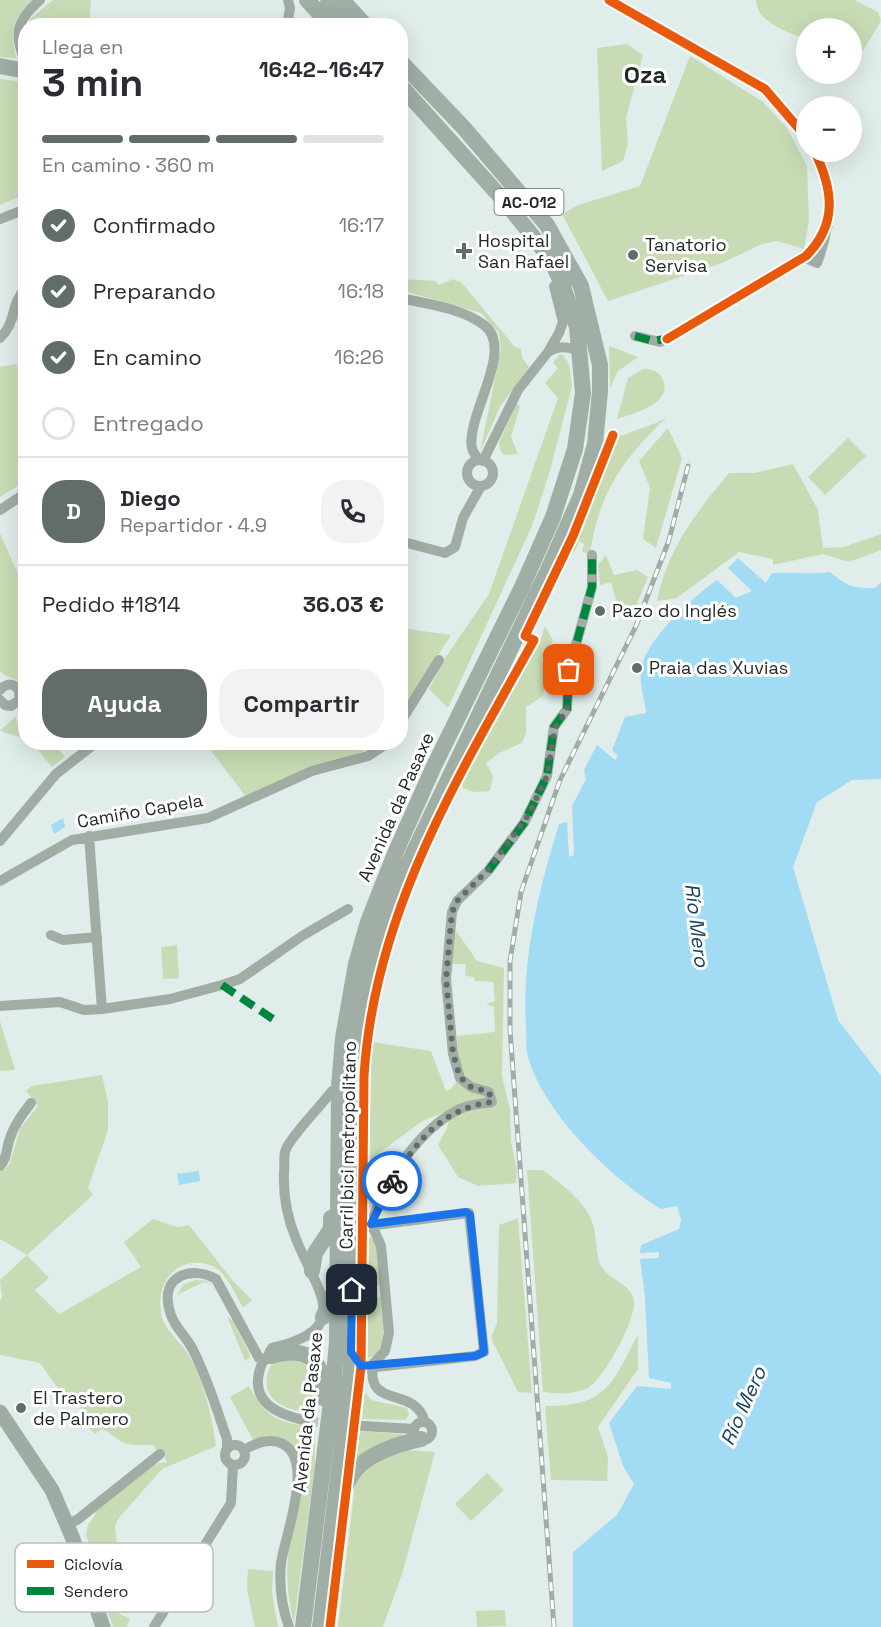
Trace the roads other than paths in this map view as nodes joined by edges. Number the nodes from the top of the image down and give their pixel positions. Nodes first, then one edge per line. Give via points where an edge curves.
1 (40, 0) edge
2 (288, 0) edge
3 (307, 0) edge
4 (323, 0) edge
5 (342, 0) edge
6 (356, 0) edge
7 (609, 0) edge
8 (25, 18) edge
9 (288, 18) edge
10 (324, 18) edge
11 (339, 18) edge
12 (359, 18) edge
13 (372, 18) edge
14 (408, 62) edge
15 (0, 66) edge
16 (18, 69) edge
17 (408, 69) edge
18 (408, 93) edge
19 (408, 100) edge
20 (422, 108) junction
21 (796, 125) edge
22 (463, 127) junction
23 (818, 162) edge
24 (18, 212) edge
25 (0, 219) edge
26 (828, 225) junction
27 (537, 241) junction
28 (810, 252) junction
29 (18, 297) edge
30 (408, 300) edge
31 (635, 336) dead end
32 (0, 339) edge
33 (580, 351) junction
34 (548, 352) junction
35 (481, 461) junction
36 (481, 486) junction
37 (18, 499) edge
38 (0, 510) edge
39 (408, 544) edge
40 (592, 555) dead end
41 (439, 660) dead end
42 (0, 690) edge
43 (18, 690) edge
44 (0, 700) edge
45 (18, 701) edge
46 (408, 710) edge
47 (87, 750) edge
48 (377, 750) edge
49 (89, 836) junction
50 (0, 840) edge
51 (396, 851) junction
52 (0, 881) edge
53 (348, 909) dead end
54 (51, 935) dead end
55 (97, 937) junction
56 (0, 1006) edge
57 (102, 1009) junction
58 (332, 1091) junction
59 (32, 1103) dead end
60 (0, 1166) edge
61 (371, 1224) junction
62 (353, 1228) junction
63 (312, 1271) junction
64 (328, 1308) junction
65 (351, 1352) junction
66 (265, 1353) junction
67 (372, 1367) junction
68 (0, 1412) edge
69 (308, 1421) tunnel mouth
70 (425, 1422) junction
71 (363, 1426) tunnel mouth
72 (417, 1434) junction
73 (227, 1448) junction
74 (244, 1450) junction
75 (160, 1454) dead end
76 (233, 1465) junction
77 (321, 1475) junction
78 (334, 1515) junction
79 (67, 1524) junction
80 (74, 1543) edge
81 (206, 1543) edge
82 (98, 1612) edge
83 (163, 1612) edge
84 (103, 1627) edge
85 (154, 1627) edge
86 (289, 1627) edge
87 (303, 1627) edge
88 (320, 1627) edge

1 - 8 street
2 - 9 street
3 - 10 main road
4 - 11 main road
5 - 12 main road
6 - 13 main road
7 - 21 street via 765,89
14 - 22 main road
15 - 16 main road
17 - 22 main road, Avenida da Pasaxe / AC-012
18 - 20 main road, Avenida da Pasaxe / AC-012
19 - 20 main road
20 - 27 main road, Avenida da Pasaxe / AC-012
22 - 62 main road, Avenida da Pasaxe / AC-012 via 547,225 581,286 600,365 598,418 581,495 400,881 379,936 357,1047
23 - 26 street via 829,194
24 - 25 street
26 - 28 street
26 - 28 street via 817,263 810,260
27 - 33 main road, Avenida da Pasaxe / AC-012 via 562,284 577,327
27 - 34 street via 557,292 563,322
28 - 31 street via 667,339 652,341
29 - 32 street via 14,319
30 - 35 street via 471,318 486,326 494,340 492,364 472,432 472,450
33 - 34 street via 556,347
33 - 51 main road, Avenida da Pasaxe / AC-012 via 582,411 562,494
34 - 35 street via 510,403
35 - 36 street via 491,467 492,475
35 - 36 street via 471,464 468,476
36 - 39 street via 463,518 455,546 445,553
37 - 38 street
40 - 61 street via 592,587 569,670 567,709 555,728 547,776 524,823 488,870 457,901 452,912 446,979 453,1054 460,1077 471,1087 489,1092 492,1102 473,1105 449,1116 418,1143
41 - 46 street
42 - 43 street via 11,684
44 - 45 street via 11,706
47 - 50 street via 56,774
48 - 49 street, Camiño Capela via 312,771 208,818
49 - 52 street, Camiño Capela via 53,849
49 - 55 street
51 - 58 main road via 376,882 350,957 337,1028
51 - 64 main road, Avenida da Pasaxe / AC-012 via 356,964 343,1038 337,1286
53 - 57 street via 240,979 170,999
54 - 55 street via 63,940
55 - 57 street
56 - 57 street via 60,1002 84,1010
58 - 63 main road via 331,1229 315,1253
58 - 63 street, Avenida da Pasaxe via 286,1149 283,1193 296,1239
59 - 60 street via 17,1123
61 - 62 street
61 - 67 street via 381,1246 389,1333 386,1351
61 - 67 street via 469,1213 484,1352
62 - 65 main road, Avenida da Pasaxe / AC-012
63 - 64 street, Avenida da Pasaxe
64 - 66 street, Avenida da Pasaxe via 313,1332
64 - 77 main road, Avenida da Pasaxe via 333,1386
65 - 67 street, Avenida da Pasaxe via 358,1365
65 - 78 main road, Avenida da Pasaxe / AC-012
66 - 69 street, Avenida da Pasaxe via 258,1376 263,1401 282,1414
66 - 73 street via 249,1336 216,1279 193,1272 175,1280 168,1297 170,1314 190,1343 205,1376
66 - 77 main road via 296,1351 311,1358 321,1370
67 - 70 street via 377,1390 414,1403
68 - 79 street via 38,1466
70 - 72 street via 419,1423
70 - 72 street via 431,1427 429,1438
71 - 72 street
72 - 78 main road via 359,1467 351,1475
73 - 74 street via 236,1445
73 - 76 street via 225,1458
74 - 76 street via 243,1461
74 - 86 street via 267,1441 278,1442 296,1459 296,1490 281,1564 283,1611
75 - 79 street
76 - 81 street via 231,1503
77 - 87 main road, Avenida da Pasaxe
78 - 88 main road, Avenida da Pasaxe / AC-012
79 - 80 street
82 - 84 street
83 - 85 street

